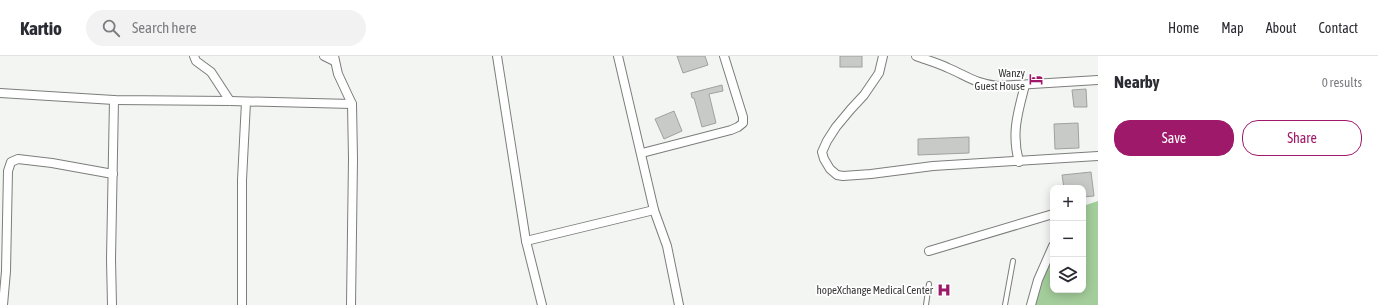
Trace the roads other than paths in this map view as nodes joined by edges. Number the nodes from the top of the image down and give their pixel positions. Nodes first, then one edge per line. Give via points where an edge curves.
1 (194, 56) edge
2 (324, 56) edge
3 (497, 56) edge
4 (618, 56) edge
5 (724, 56) edge
6 (883, 56) edge
7 (916, 56) edge
8 (334, 59) edge
9 (1098, 80) edge
10 (1025, 85) junction
11 (0, 93) edge
12 (114, 100) junction
13 (230, 101) junction
14 (246, 102) junction
15 (352, 104) junction
16 (642, 153) junction
17 (1098, 156) edge
18 (1019, 162) junction
19 (113, 174) junction
20 (654, 210) junction
21 (1050, 215) edge
22 (526, 241) junction
23 (929, 251) dead end
24 (1050, 253) edge
25 (1013, 261) dead end
26 (929, 284) dead end
27 (3, 305) edge
28 (112, 305) edge
29 (242, 305) edge
30 (351, 305) edge
31 (542, 305) edge
32 (680, 305) edge
33 (926, 305) edge
34 (1006, 305) edge
35 (1031, 305) edge

1 - 13 street via 196,61 211,72
2 - 8 street
3 - 22 street
4 - 16 street
5 - 16 street via 742,123 731,130
6 - 18 street via 879,73 836,127 822,152 830,169 837,175 871,174 932,166
7 - 10 street via 985,85
8 - 15 street
9 - 10 street
10 - 18 street via 1014,137
11 - 12 street
12 - 13 street
12 - 19 street
13 - 14 street
14 - 15 street
14 - 29 street via 242,180
15 - 30 street
16 - 20 street
17 - 18 street
19 - 27 street via 52,163 18,159 12,162 8,171
19 - 28 street
20 - 22 street
20 - 32 street via 667,246
21 - 23 street
22 - 31 street
24 - 35 street
25 - 34 lane
26 - 33 lane

